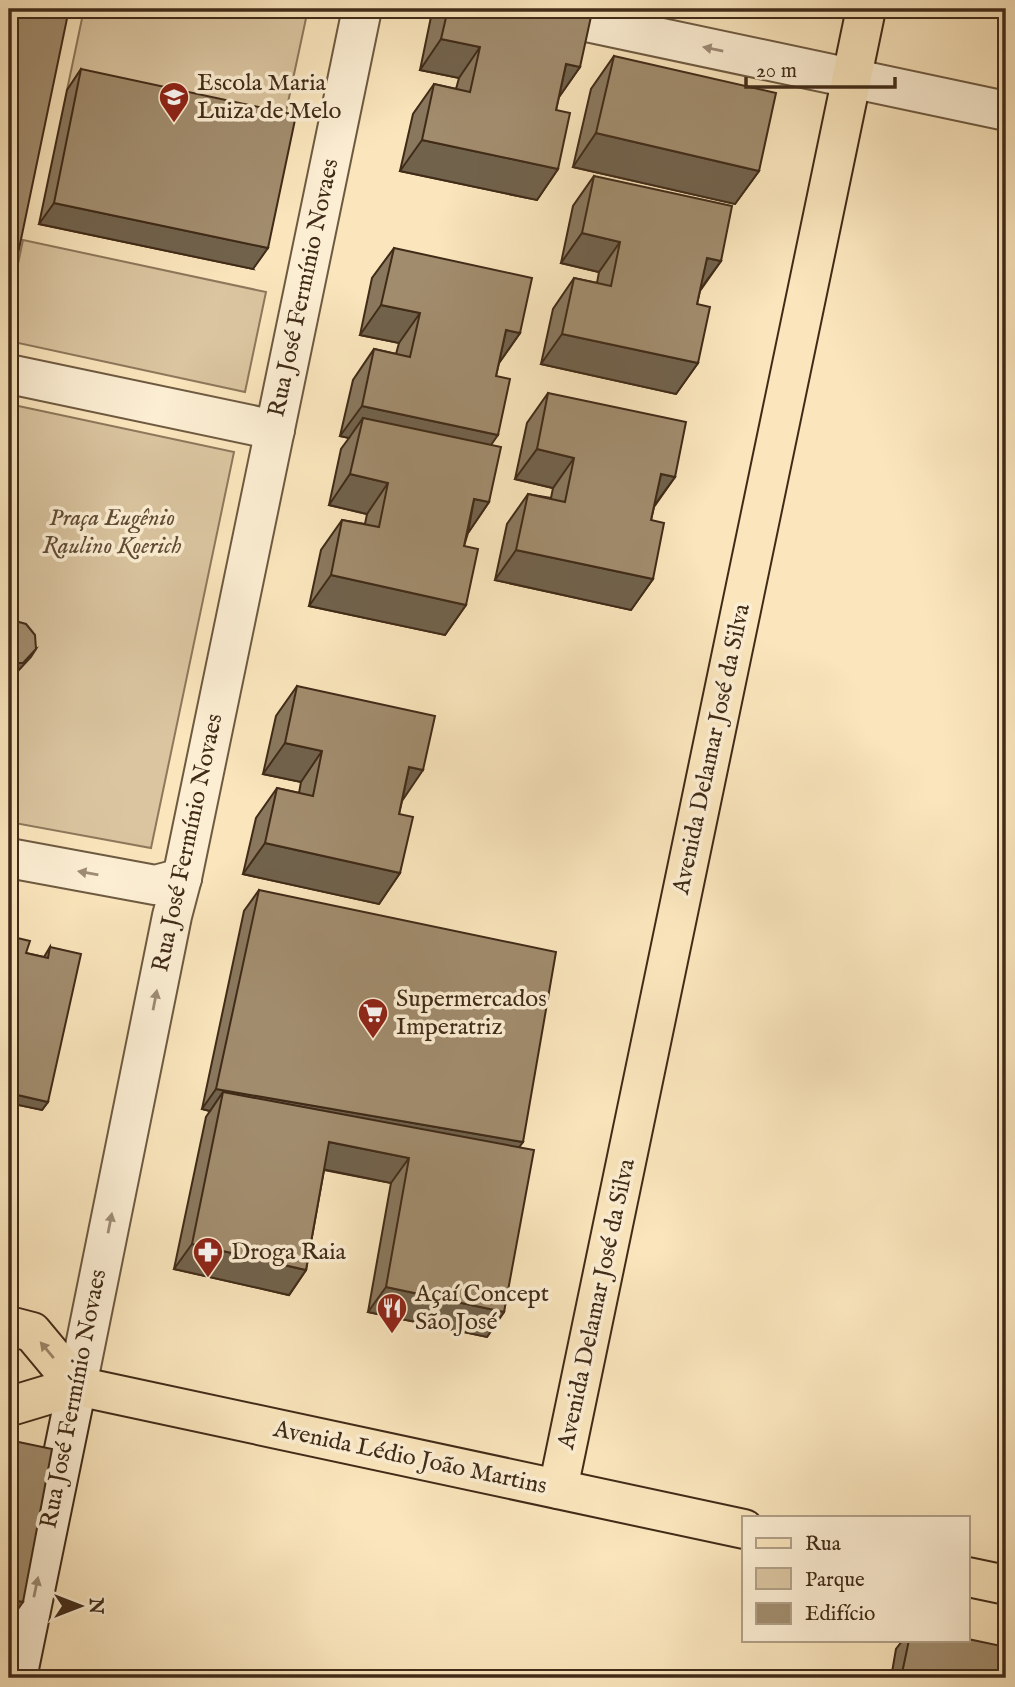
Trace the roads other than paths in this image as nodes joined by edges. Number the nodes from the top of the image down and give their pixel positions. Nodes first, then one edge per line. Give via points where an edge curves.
1 (362, 9) edge
2 (525, 9) edge
3 (866, 9) edge
4 (851, 79) junction
5 (1006, 111) edge
6 (9, 374) edge
7 (275, 430) junction
8 (9, 858) edge
9 (171, 889) junction
10 (9, 1326) edge
11 (77, 1386) junction
12 (9, 1404) edge
13 (558, 1489) junction
14 (742, 1529) edge
15 (970, 1577) edge
16 (1006, 1585) edge
17 (17, 1678) edge

1 - 7 street, Rua José Fermínio Novaes
4 -> 2 street
3 - 4 main road, Avenida Delamar José da Silva
4 - 5 street
4 - 13 main road, Avenida Delamar José da Silva
6 - 7 street
7 - 9 street, Rua José Fermínio Novaes
9 -> 8 street
11 -> 9 street, Rua José Fermínio Novaes via 169,930
11 -> 10 main road via 32,1332
11 - 12 main road, Avenida Lédio João Martins
11 - 13 main road, Avenida Lédio João Martins
17 -> 11 street, Rua José Fermínio Novaes
13 - 14 main road, Avenida Lédio João Martins
15 - 16 main road

